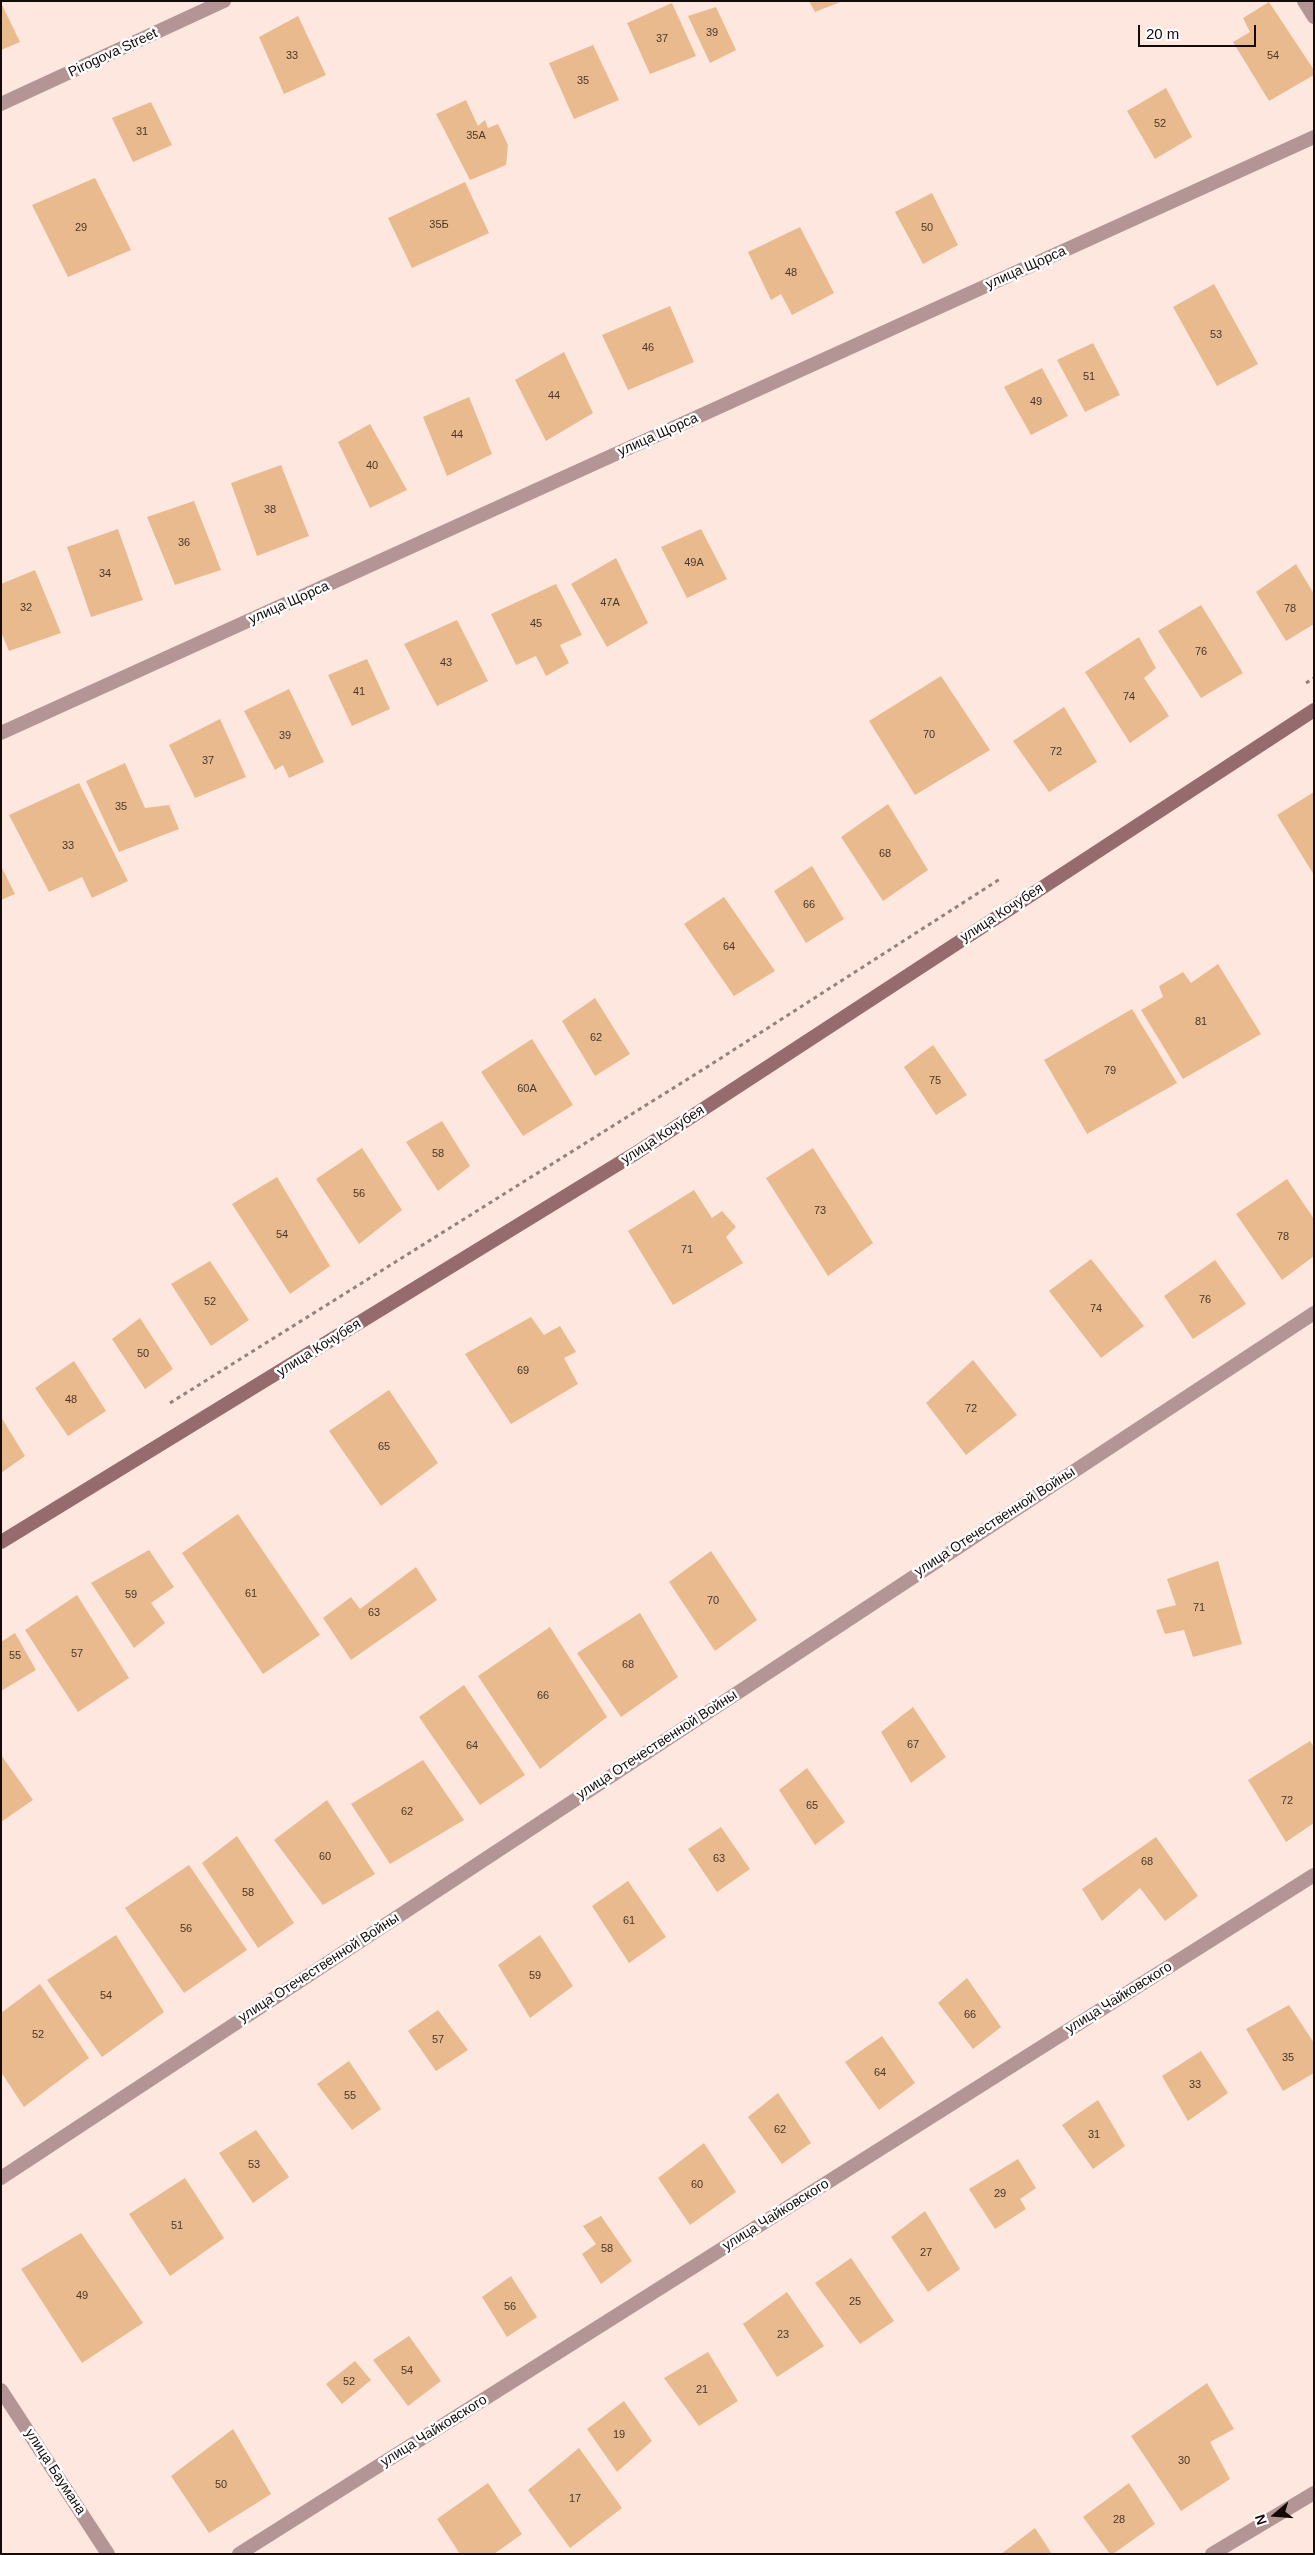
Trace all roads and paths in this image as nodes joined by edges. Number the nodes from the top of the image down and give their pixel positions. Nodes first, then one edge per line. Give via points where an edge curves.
1 (224, 1) edge
2 (1304, 1) edge
3 (1314, 17) edge
4 (1, 104) edge
5 (1314, 138) edge
6 (1314, 678) edge
7 (1297, 688) dead end
8 (1314, 710) edge
9 (1, 733) edge
10 (1006, 875) dead end
11 (1314, 1314) edge
12 (169, 1403) dead end
13 (1, 1542) edge
14 (1314, 1876) edge
15 (1, 2178) edge
16 (1, 2390) edge
17 (1314, 2493) edge
18 (108, 2554) edge
19 (239, 2554) edge
20 (1212, 2554) edge

1 - 4 street, Pirogova Street
2 - 3 street
5 - 9 street, улица Щорса
6 - 7 path
8 - 13 main road, улица Кочубея via 636,1153
10 - 12 path via 708,1067
11 - 15 street, улица Отечественной Войны
14 - 19 street, улица Чайковского
16 - 18 street, улица Баумана
17 - 20 street

